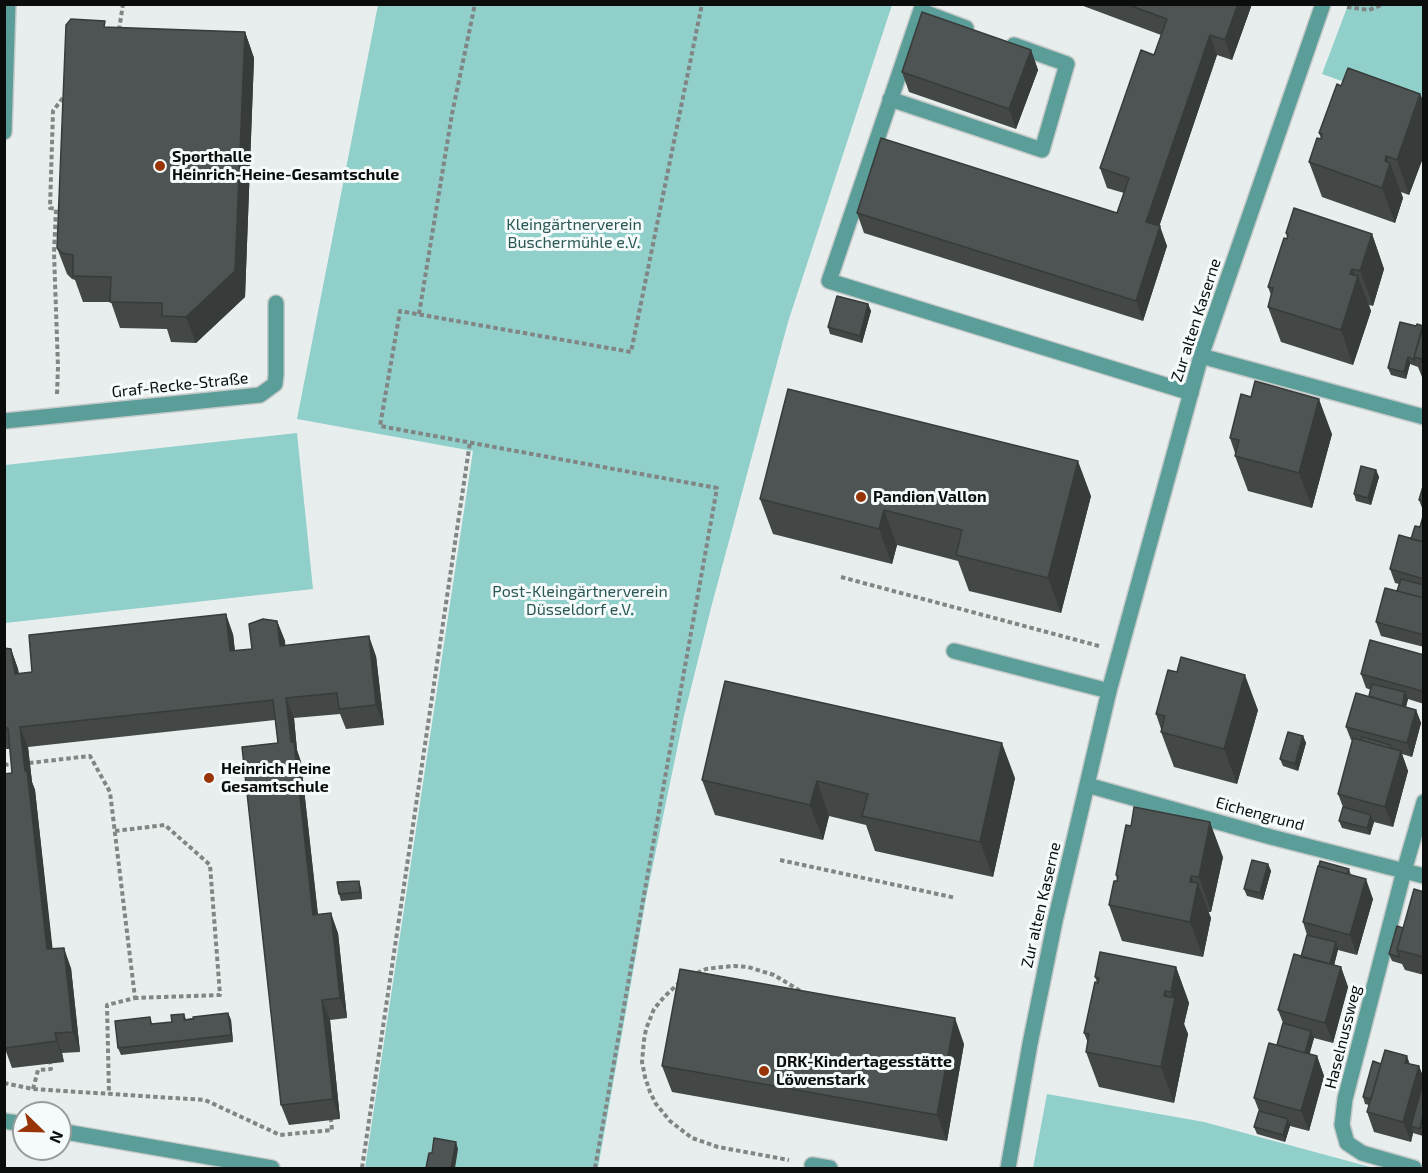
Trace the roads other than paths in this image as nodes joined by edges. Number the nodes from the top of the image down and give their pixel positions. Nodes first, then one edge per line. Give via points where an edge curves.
1 (8, 4) edge
2 (1323, 4) edge
3 (922, 8) edge
4 (977, 32) edge
5 (999, 40) edge
6 (890, 99) junction
7 (4, 132) edge
8 (276, 303) dead end
9 (1201, 356) junction
10 (1191, 393) junction
11 (1424, 417) edge
12 (4, 421) edge
13 (954, 651) dead end
14 (1109, 691) junction
15 (1087, 785) junction
16 (1424, 802) edge
17 (1404, 871) junction
18 (1424, 876) edge
19 (72, 1133) edge
20 (812, 1165) road end
21 (272, 1168) edge
22 (830, 1168) edge
23 (1008, 1168) edge
24 (1414, 1168) edge

1 - 7 street
2 - 9 street, Zur alten Kaserne
3 - 4 street
3 - 6 street
5 - 6 street via 1067,64 1042,150
6 - 10 street via 829,281
8 - 12 street, Graf-Recke-Straße via 275,384 260,395
9 - 10 street, Zur alten Kaserne
9 - 11 street
10 - 14 street, Zur alten Kaserne
13 - 14 street
14 - 15 street, Zur alten Kaserne
15 - 17 street, Eichengrund
15 - 23 street, Zur alten Kaserne via 1054,921
16 - 17 street, Haselnussweg
17 - 18 street, Eichengrund
17 - 24 street, Haselnussweg via 1345,1099 1342,1125 1347,1143 1362,1153
19 - 21 street
20 - 22 street

